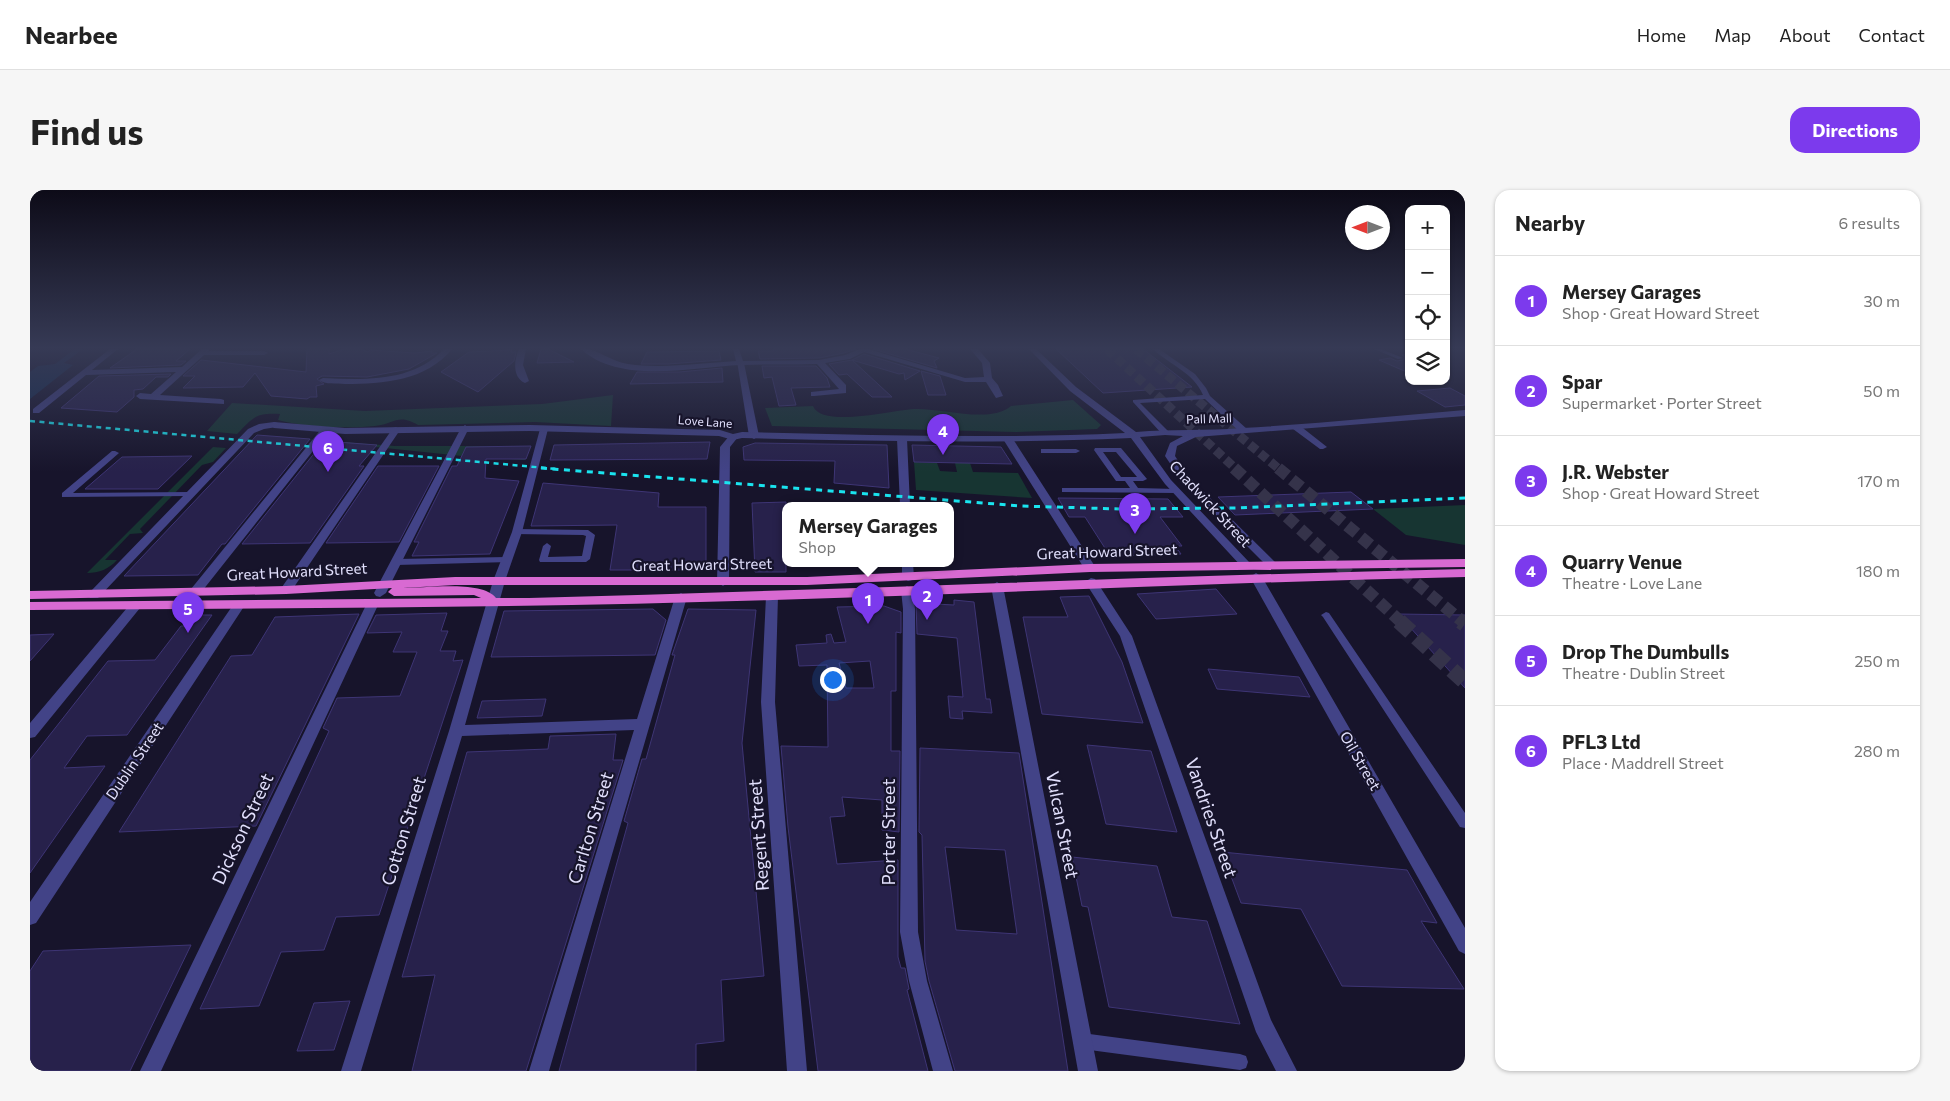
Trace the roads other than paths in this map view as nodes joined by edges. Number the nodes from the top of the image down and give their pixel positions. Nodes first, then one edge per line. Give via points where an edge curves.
1 (62, 390) edge
2 (160, 390) edge
3 (745, 390) edge
4 (842, 390) edge
5 (996, 390) edge
6 (1075, 390) edge
7 (1205, 390) edge
8 (814, 394) dead end
9 (140, 396) dead end
10 (999, 396) dead end
11 (153, 397) junction
12 (1207, 397) junction
13 (221, 402) dead end
14 (36, 411) dead end
15 (1465, 413) edge
16 (465, 428) junction
17 (1296, 428) junction
18 (544, 429) junction
19 (325, 430) junction
20 (396, 430) junction
21 (1244, 431) junction
22 (1166, 432) junction
23 (1194, 434) junction
24 (754, 436) junction
25 (1134, 436) junction
26 (733, 437) junction
27 (902, 439) junction
28 (1008, 439) junction
29 (1049, 439) junction
30 (1323, 447) dead end
31 (1044, 450) dead end
32 (1057, 451) junction
33 (1076, 451) dead end
34 (115, 453) dead end
35 (1152, 462) junction
36 (1127, 479) junction
37 (1185, 479) junction
38 (1065, 490) dead end
39 (1136, 491) junction
40 (1176, 491) junction
41 (190, 494) junction
42 (905, 502) edge
43 (517, 532) junction
44 (548, 546) dead end
45 (507, 560) junction
46 (396, 562) junction
47 (1465, 563) edge
48 (1246, 565) junction
49 (1272, 565) junction
50 (907, 567) edge
51 (1460, 573) edge
52 (1090, 575) junction
53 (1256, 578) junction
54 (499, 581) junction
55 (723, 582) junction
56 (907, 583) junction
57 (997, 586) junction
58 (286, 590) junction
59 (195, 592) junction
60 (379, 593) junction
61 (94, 594) junction
62 (30, 595) edge
63 (772, 596) junction
64 (681, 597) junction
65 (494, 602) junction
66 (239, 605) junction
67 (30, 606) edge
68 (136, 606) junction
69 (1326, 615) dead end
70 (643, 724) junction
71 (456, 730) junction
72 (30, 733) edge
73 (1465, 823) edge
74 (30, 918) edge
75 (1459, 924) edge
76 (1465, 945) edge
77 (1082, 1041) junction
78 (1240, 1062) dead end
79 (150, 1071) edge
80 (351, 1071) edge
81 (539, 1071) edge
82 (797, 1071) edge
83 (942, 1071) edge
84 (1088, 1071) edge
85 (1287, 1071) edge

1 - 14 street
2 - 11 street
3 - 24 street
4 - 8 street
5 - 10 street
6 - 25 street, Chadwick Street
7 - 12 lane
9 - 11 street
11 - 13 street
12 - 21 lane
12 - 22 lane via 1135,401
15 - 17 street, Pall Mall
16 - 18 street, Love Lane
16 - 20 street, Love Lane
16 - 46 street, Dickson Street
17 - 21 street, Pall Mall
17 - 30 lane
18 - 26 street, Love Lane via 720,433
18 - 43 street, Cotton Street
19 - 20 street, Love Lane
19 - 41 street, Love Lane via 274,425 251,431
19 - 59 street
20 - 58 street
21 - 23 street, Pall Mall
22 - 23 street, Pall Mall
22 - 25 street, Pall Mall
23 - 37 street, Chadwick Street via 1173,445 1170,456
24 - 26 street, Love Lane
24 - 27 street, Love Lane
25 - 29 street, Love Lane
25 - 35 street, Chadwick Street
26 - 55 street via 725,447
27 - 28 street, Love Lane
27 - 42 street
28 - 29 street, Love Lane
28 - 52 street, Vandries Street
29 - 32 lane
31 - 32 lane
32 - 33 lane
34 - 41 lane via 65,495
35 - 37 street, Chadwick Street
35 - 40 street, Chadwick Street
36 - 36 lane via 1143,479 1118,450 1098,450 1119,479
36 - 39 lane
37 - 49 street, Chadwick Street
38 - 39 lane
39 - 40 lane
40 - 48 street, Chadwick Street
41 - 61 street
43 - 44 lane via 585,532 591,535 586,559 544,560
43 - 45 street, Cotton Street
45 - 46 lane
45 - 54 street, Cotton Street
46 - 60 street, Dickson Street
47 - 49 highway, Great Howard Street
48 - 49 highway, Great Howard Street
48 - 52 highway, Great Howard Street
50 - 56 street, Porter Street
51 - 53 highway, Great Howard Street
52 - 53 highway, Great Howard Street
52 - 56 highway, Great Howard Street
52 - 57 highway, Great Howard Street
52 - 85 street, Vandries Street via 1126,636 1263,1025
53 - 75 street, Oil Street
54 - 55 highway, Great Howard Street
54 - 60 highway, Great Howard Street
54 - 64 highway via 503,586 516,590 623,592
54 - 65 street, Cotton Street
55 - 56 highway, Great Howard Street
56 - 57 highway, Great Howard Street
56 - 63 highway, Great Howard Street
56 - 83 street, Porter Street via 909,932 918,982
57 - 77 street, Vulcan Street
58 - 59 highway, Great Howard Street
58 - 60 highway, Great Howard Street
59 - 61 highway, Great Howard Street
60 - 65 highway, Great Howard Street
60 - 66 highway, Great Howard Street
60 - 79 street, Dickson Street
61 - 62 highway, Great Howard Street
63 - 64 highway, Great Howard Street
63 - 82 street, Regent Street via 768,702
64 - 65 highway, Great Howard Street
64 - 70 street, Carlton Street
65 - 71 street, Cotton Street
66 - 68 highway, Great Howard Street
66 - 74 street, Dublin Street
67 - 68 highway, Great Howard Street
68 - 72 street
69 - 73 lane
70 - 71 street
70 - 81 street, Carlton Street
71 - 80 street, Cotton Street
75 - 76 street, Oil Street
77 - 78 lane
77 - 84 street, Vulcan Street

